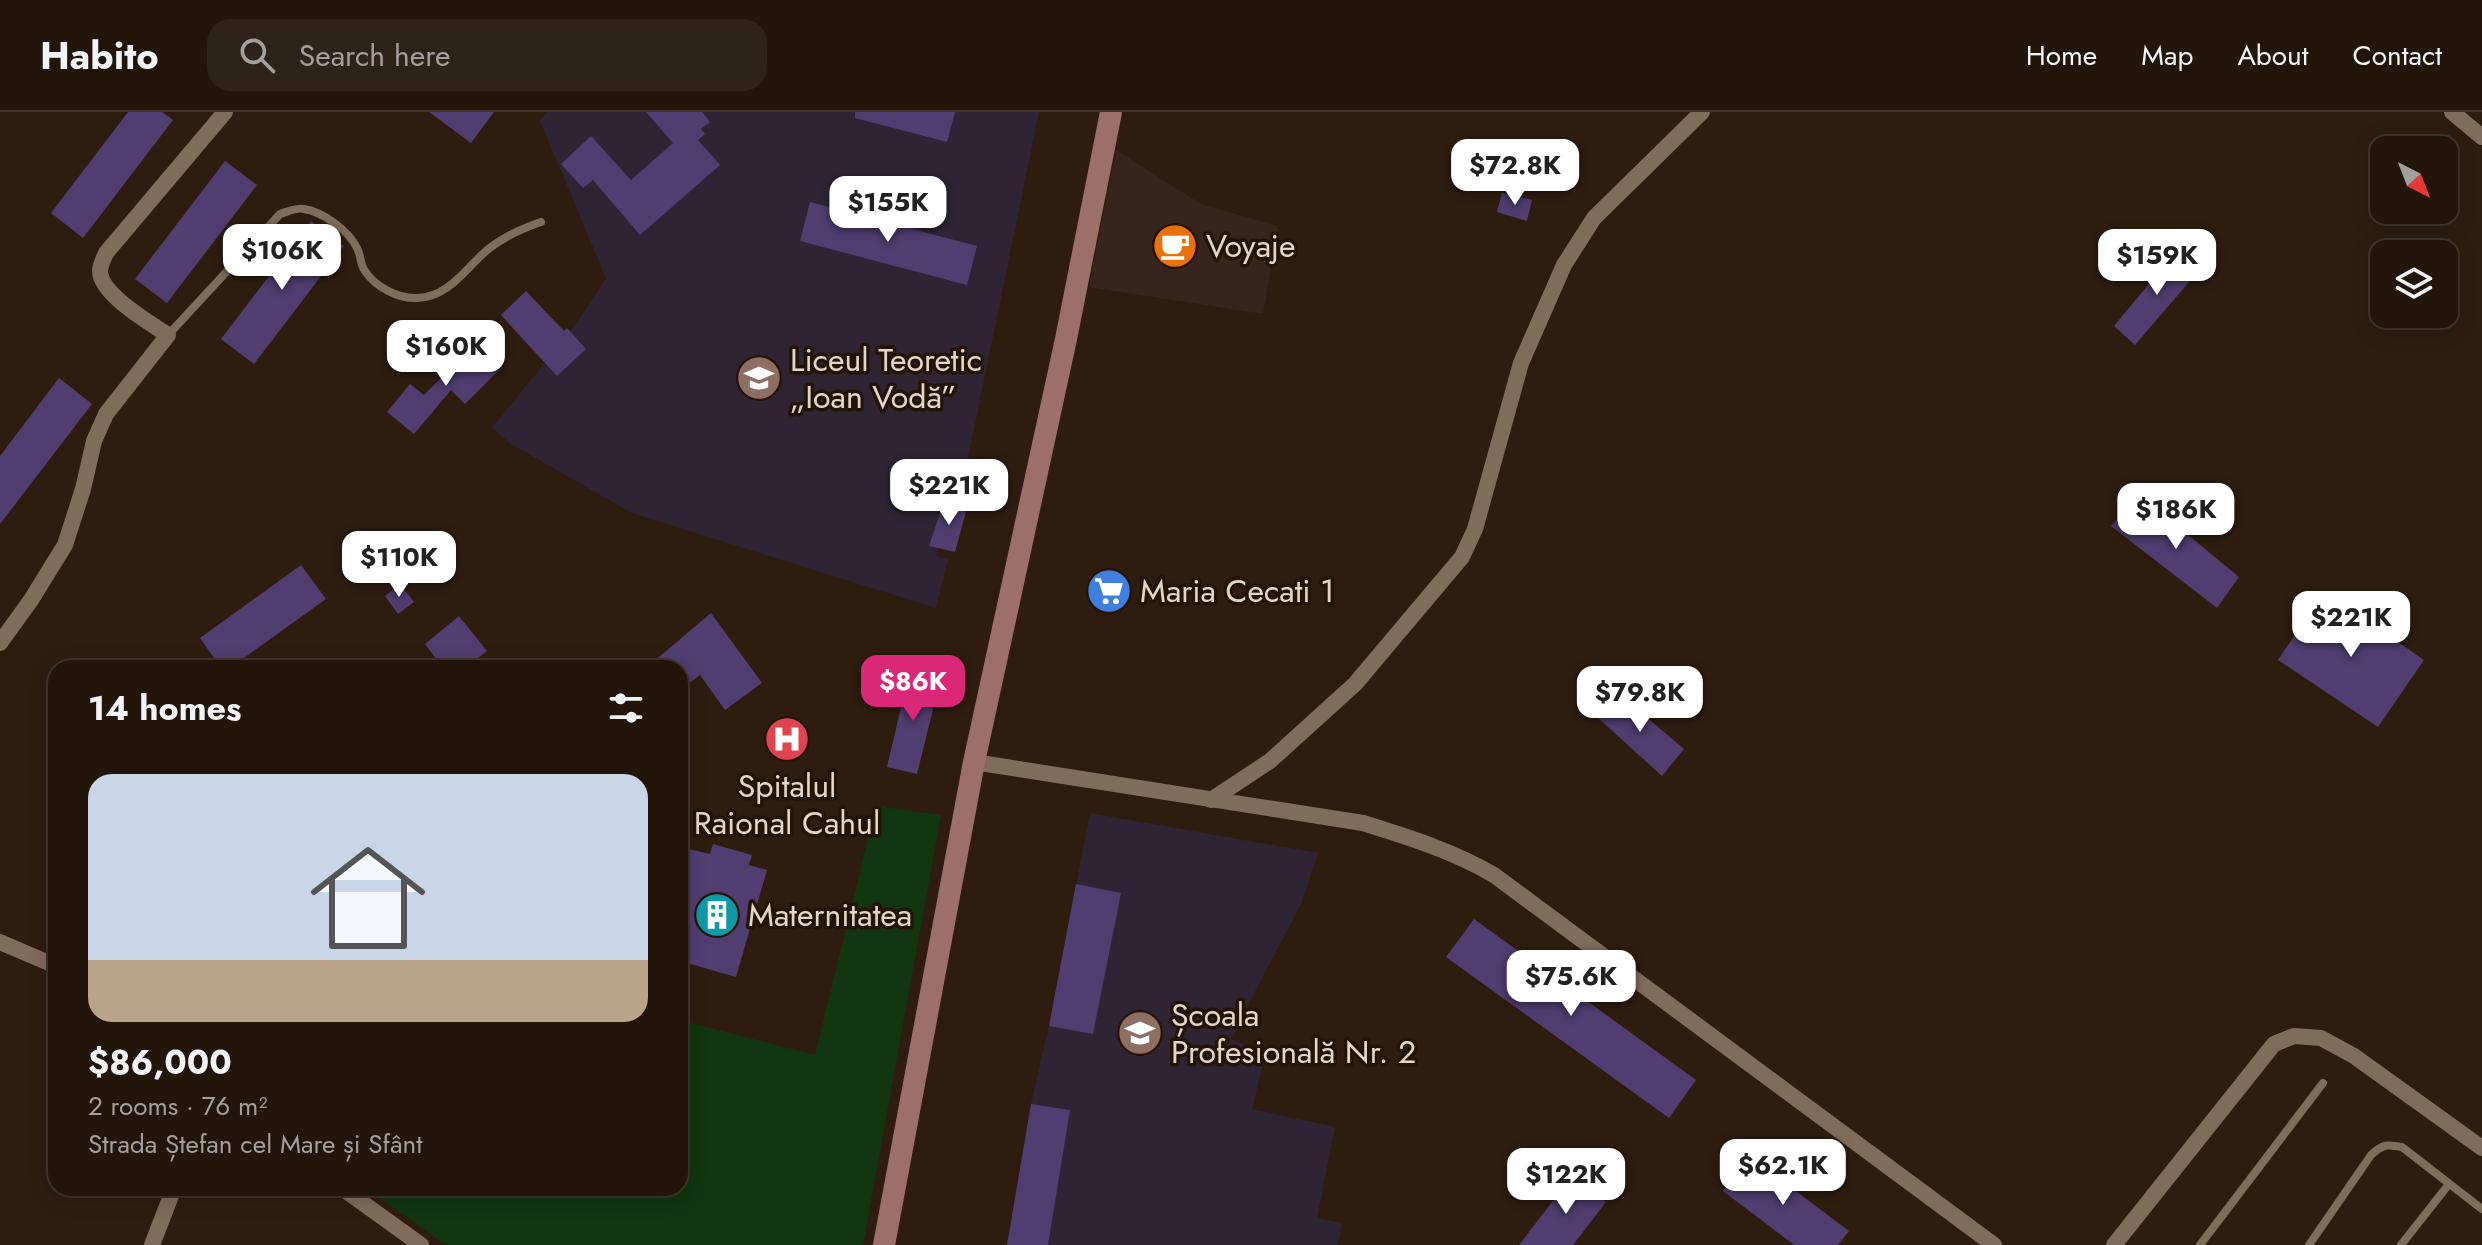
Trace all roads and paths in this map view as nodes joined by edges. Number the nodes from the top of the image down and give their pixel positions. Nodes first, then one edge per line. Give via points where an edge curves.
1 (225, 112) edge
2 (1111, 112) edge
3 (1702, 112) edge
4 (2452, 112) edge
5 (2482, 137) edge
6 (541, 222) dead end
7 (168, 335) junction
8 (0, 643) edge
9 (974, 762) junction
10 (1211, 800) junction
11 (0, 942) edge
12 (48, 963) edge
13 (2323, 1083) dead end
14 (2482, 1148) edge
15 (2449, 1184) junction
16 (171, 1196) edge
17 (353, 1196) edge
18 (2482, 1209) edge
19 (152, 1245) edge
20 (421, 1245) edge
21 (884, 1245) edge
22 (1994, 1245) edge
23 (2114, 1245) edge
24 (2200, 1245) edge
25 (2309, 1245) edge
26 (2401, 1245) edge

1 - 7 street via 106,253 100,270 104,284 120,301
2 - 9 main road
3 - 10 street via 1594,218 1564,265 1521,363 1475,529 1462,557 1355,684 1270,761
4 - 5 street
6 - 7 lane via 490,247 452,285 416,298 390,294 364,271 358,248 344,230 322,216 302,208 280,214
7 - 8 street via 106,414 65,545
9 - 10 street
9 - 21 main road
10 - 22 street via 1363,823 1468,860
11 - 12 street
13 - 24 lane
14 - 23 street via 2354,1056 2321,1038 2294,1036 2274,1044
15 - 18 lane
15 - 25 lane via 2402,1147 2383,1145
15 - 26 lane
16 - 19 street
17 - 20 street

